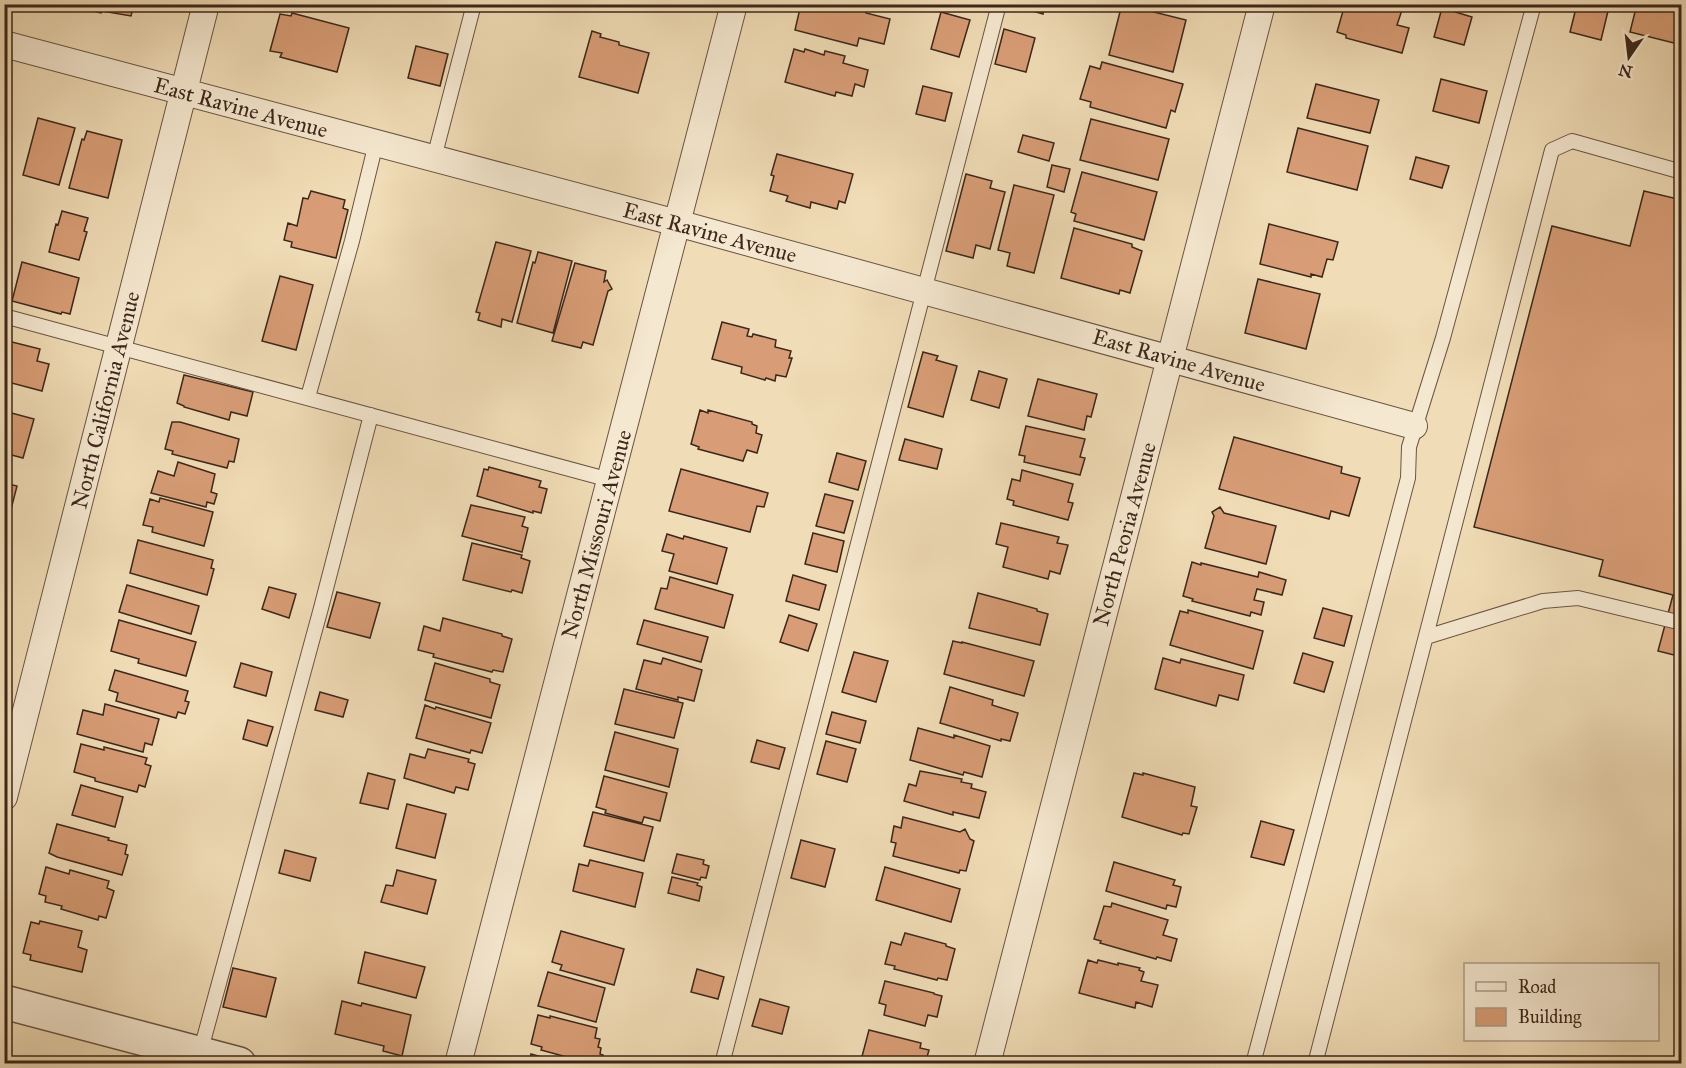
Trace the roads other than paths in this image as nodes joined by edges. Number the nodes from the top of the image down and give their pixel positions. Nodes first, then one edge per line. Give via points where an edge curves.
1 (206, 4) edge
2 (474, 4) edge
3 (734, 4) edge
4 (999, 4) edge
5 (1262, 4) edge
6 (1534, 4) edge
7 (4, 44) edge
8 (183, 91) junction
9 (376, 143) junction
10 (434, 158) junction
11 (1682, 172) edge
12 (677, 223) junction
13 (925, 291) junction
14 (4, 316) edge
15 (119, 346) junction
16 (1170, 357) junction
17 (308, 398) junction
18 (371, 415) junction
19 (1414, 426) junction
20 (610, 480) junction
21 (1682, 623) edge
22 (1426, 637) junction
23 (4, 796) edge
24 (4, 1002) edge
25 (200, 1053) junction
26 (239, 1064) edge
27 (458, 1064) edge
28 (722, 1064) edge
29 (987, 1064) edge
30 (1253, 1064) edge
31 (1315, 1064) edge

1 - 8 street, North California Avenue
2 - 10 lane
3 - 12 street, North Missouri Avenue
4 - 13 lane
5 - 16 street, North Peoria Avenue
6 - 19 lane via 1443,338
7 - 8 street, East Ravine Avenue
8 - 9 street, East Ravine Avenue
8 - 15 street, North California Avenue
9 - 10 street, East Ravine Avenue
9 - 17 lane
10 - 12 street, East Ravine Avenue
11 - 22 lane via 1572,141 1552,150
12 - 13 street, East Ravine Avenue
12 - 20 street, North Missouri Avenue
13 - 16 street, East Ravine Avenue
13 - 28 lane
14 - 15 lane
15 - 17 lane
15 - 23 street, North California Avenue
16 - 19 street, East Ravine Avenue
16 - 29 street, North Peoria Avenue
17 - 18 lane
18 - 20 lane
18 - 25 lane
19 - 30 lane via 1408,478
20 - 27 street, North Missouri Avenue
21 - 22 lane via 1578,598 1543,601
22 - 31 lane
24 - 25 street
25 - 26 street

